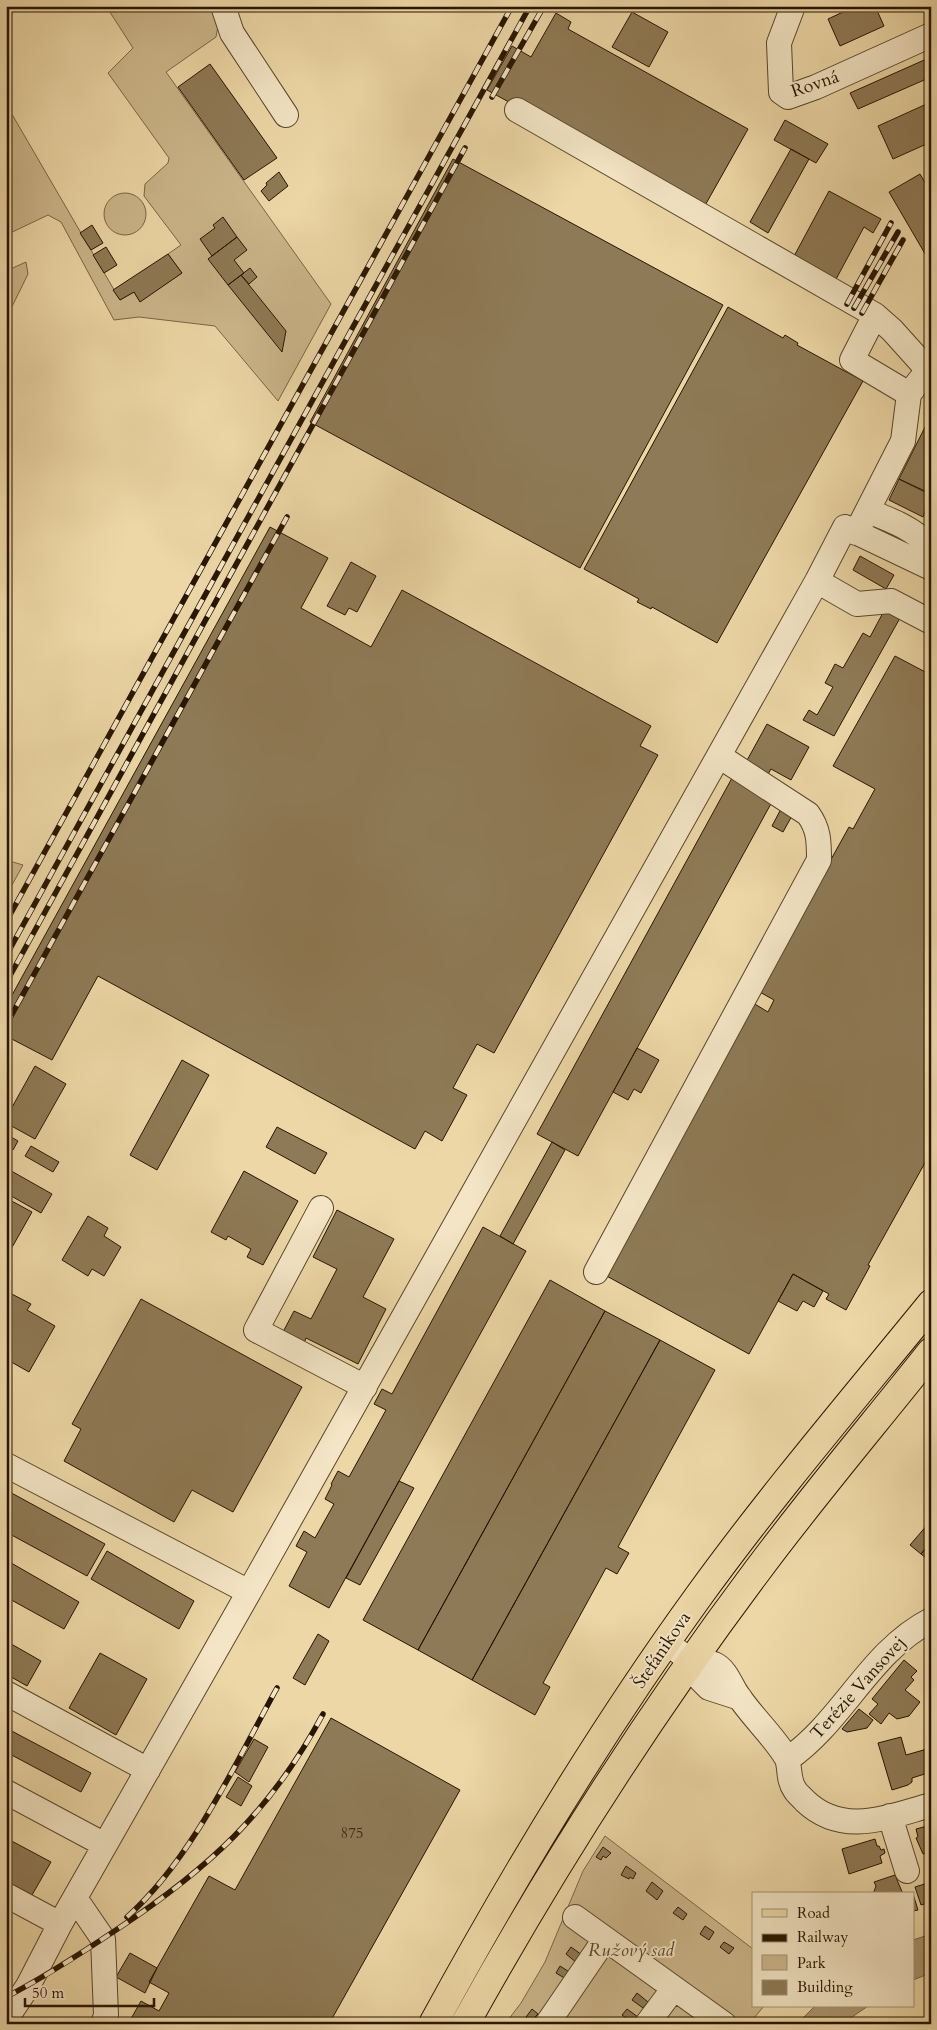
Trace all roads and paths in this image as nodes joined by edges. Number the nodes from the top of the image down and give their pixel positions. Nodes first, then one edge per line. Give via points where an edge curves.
1 (223, 6) edge
2 (793, 6) edge
3 (931, 35) edge
4 (517, 110) dead end
5 (286, 115) dead end
6 (875, 315) junction
7 (929, 369) edge
8 (909, 394) junction
9 (868, 511) junction
10 (856, 533) junction
11 (931, 548) edge
12 (931, 568) edge
13 (817, 581) junction
14 (931, 622) edge
15 (719, 756) junction
16 (322, 1208) dead end
17 (596, 1272) dead end
18 (931, 1304) edge
19 (931, 1352) edge
20 (365, 1386) junction
21 (6, 1465) edge
22 (249, 1592) junction
23 (931, 1620) edge
24 (666, 1642) junction
25 (692, 1662) junction
26 (6, 1693) edge
27 (788, 1759) junction
28 (148, 1770) junction
29 (6, 1792) edge
30 (931, 1805) edge
31 (890, 1816) junction
32 (105, 1845) junction
33 (907, 1871) dead end
34 (6, 1896) edge
35 (75, 1898) junction
36 (576, 1917) dead end
37 (60, 1924) junction
38 (606, 1939) junction
39 (674, 1988) junction
40 (6, 2019) edge
41 (103, 2024) edge
42 (433, 2024) edge
43 (465, 2024) edge
44 (547, 2024) edge
45 (647, 2024) edge
46 (724, 2024) edge

1 - 5 street via 232,33
2 - 3 street, Rovná via 779,44 781,92 788,97
4 - 6 street
6 - 7 street
6 - 8 street via 852,360
7 - 8 street
8 - 9 street via 903,441
9 - 10 street
9 - 11 street via 902,525
10 - 12 street
10 - 13 street via 844,527
13 - 14 street via 857,604 891,601
13 - 15 street
15 - 17 street via 808,814 819,839 819,860
15 - 20 street
16 - 20 street via 256,1330
18 - 24 main road, Štefánikova via 794,1471
19 - 25 main road, Štefánikova via 757,1570
20 - 22 street
21 - 22 street
22 - 28 street
23 - 27 street, Terézie Vansovej via 893,1645 825,1728
24 - 25 street
24 - 42 main road, Štefánikova via 563,1801
25 - 27 street via 714,1664 723,1671
25 - 43 main road, Štefánikova via 583,1825
26 - 28 street
27 - 31 street via 789,1777 795,1790 826,1816 856,1823
28 - 32 street
29 - 32 street
30 - 31 street
31 - 33 street
32 - 35 street
34 - 37 street
35 - 37 street
35 - 41 street via 103,1939 106,2015
36 - 38 street
37 - 40 street via 28,1986
38 - 39 street
38 - 44 street
39 - 45 street
39 - 46 street

